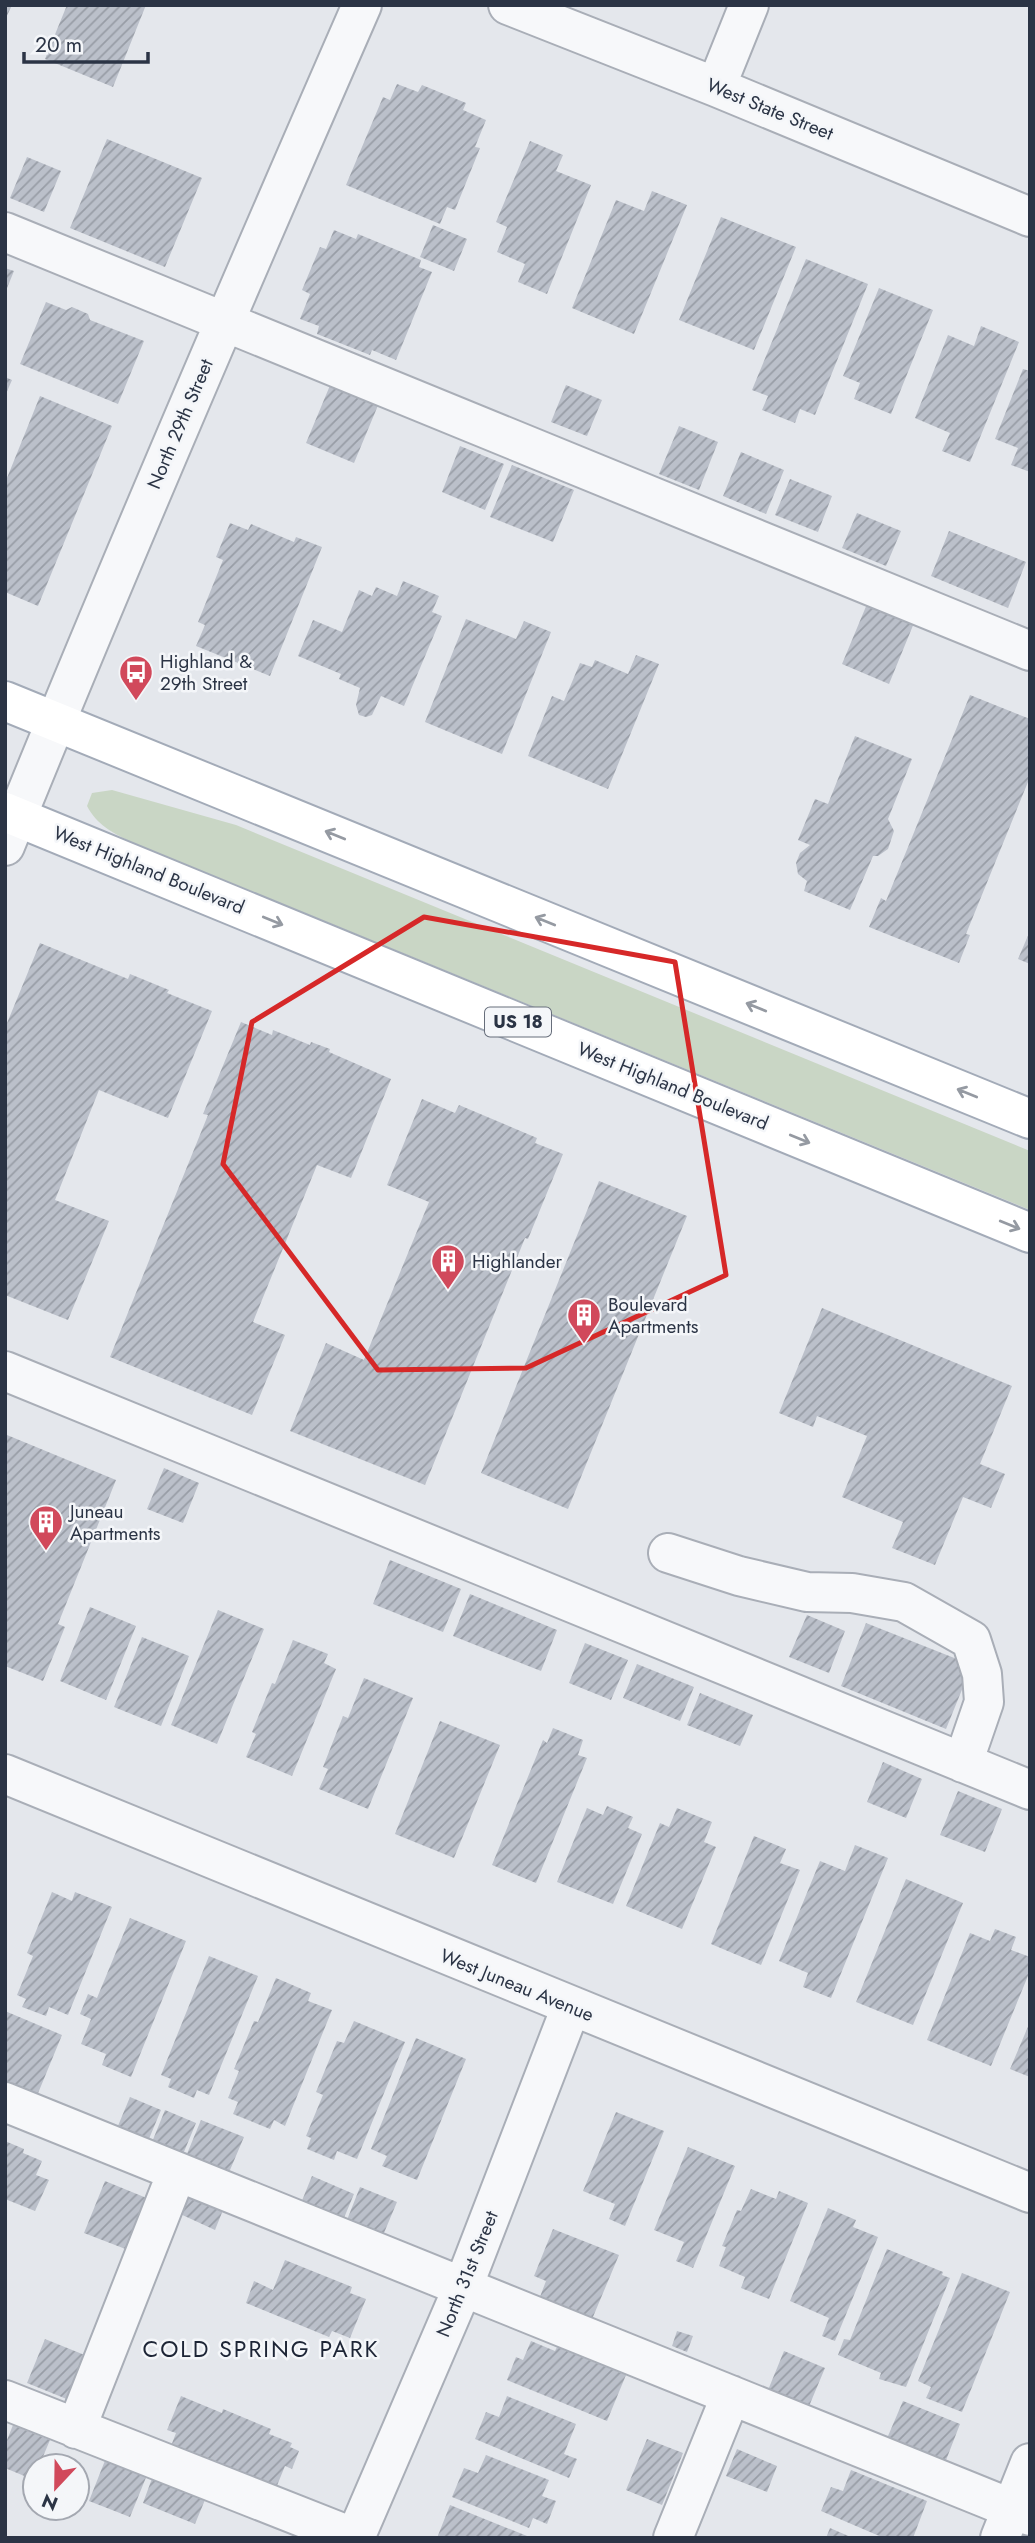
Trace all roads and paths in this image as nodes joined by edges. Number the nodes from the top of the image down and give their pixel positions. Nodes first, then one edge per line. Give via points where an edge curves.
1 (362, 5) edge
2 (508, 5) edge
3 (749, 5) edge
4 (716, 87) junction
5 (1030, 217) edge
6 (5, 232) edge
7 (223, 322) junction
8 (1030, 651) edge
9 (5, 701) edge
10 (55, 723) junction
11 (9, 825) edge
12 (1030, 1119) edge
13 (1030, 1233) edge
14 (5, 1371) edge
15 (668, 1553) dead end
16 (963, 1763) junction
17 (7, 1780) edge
18 (1030, 1790) edge
19 (571, 2007) junction
20 (5, 2102) edge
21 (177, 2172) junction
22 (1030, 2193) edge
23 (463, 2287) junction
24 (731, 2395) junction
25 (5, 2400) edge
26 (76, 2429) junction
27 (1030, 2463) edge
28 (1014, 2521) edge
29 (355, 2538) edge
30 (673, 2538) edge

1 - 7 street, North 29th Street
2 - 4 street, West State Street
3 - 4 street
4 - 5 street, West State Street
6 - 7 street
7 - 8 street
7 - 10 street, North 29th Street
9 - 10 main road
10 - 11 street, North 29th Street
12 -> 10 main road
11 -> 13 main road, West Highland Boulevard / US 18
14 - 16 street
15 - 16 street via 807,1592 852,1593 904,1602 971,1640 982,1674 984,1702
16 - 18 street
17 - 19 street, West Juneau Avenue
19 - 22 street, West Juneau Avenue
19 - 23 street, North 31st Street
20 - 21 street
21 - 23 street
21 - 26 street
23 - 24 street
23 - 29 street, North 31st Street
24 - 28 street
24 - 30 street
25 - 26 street
26 - 29 street
27 - 28 street

